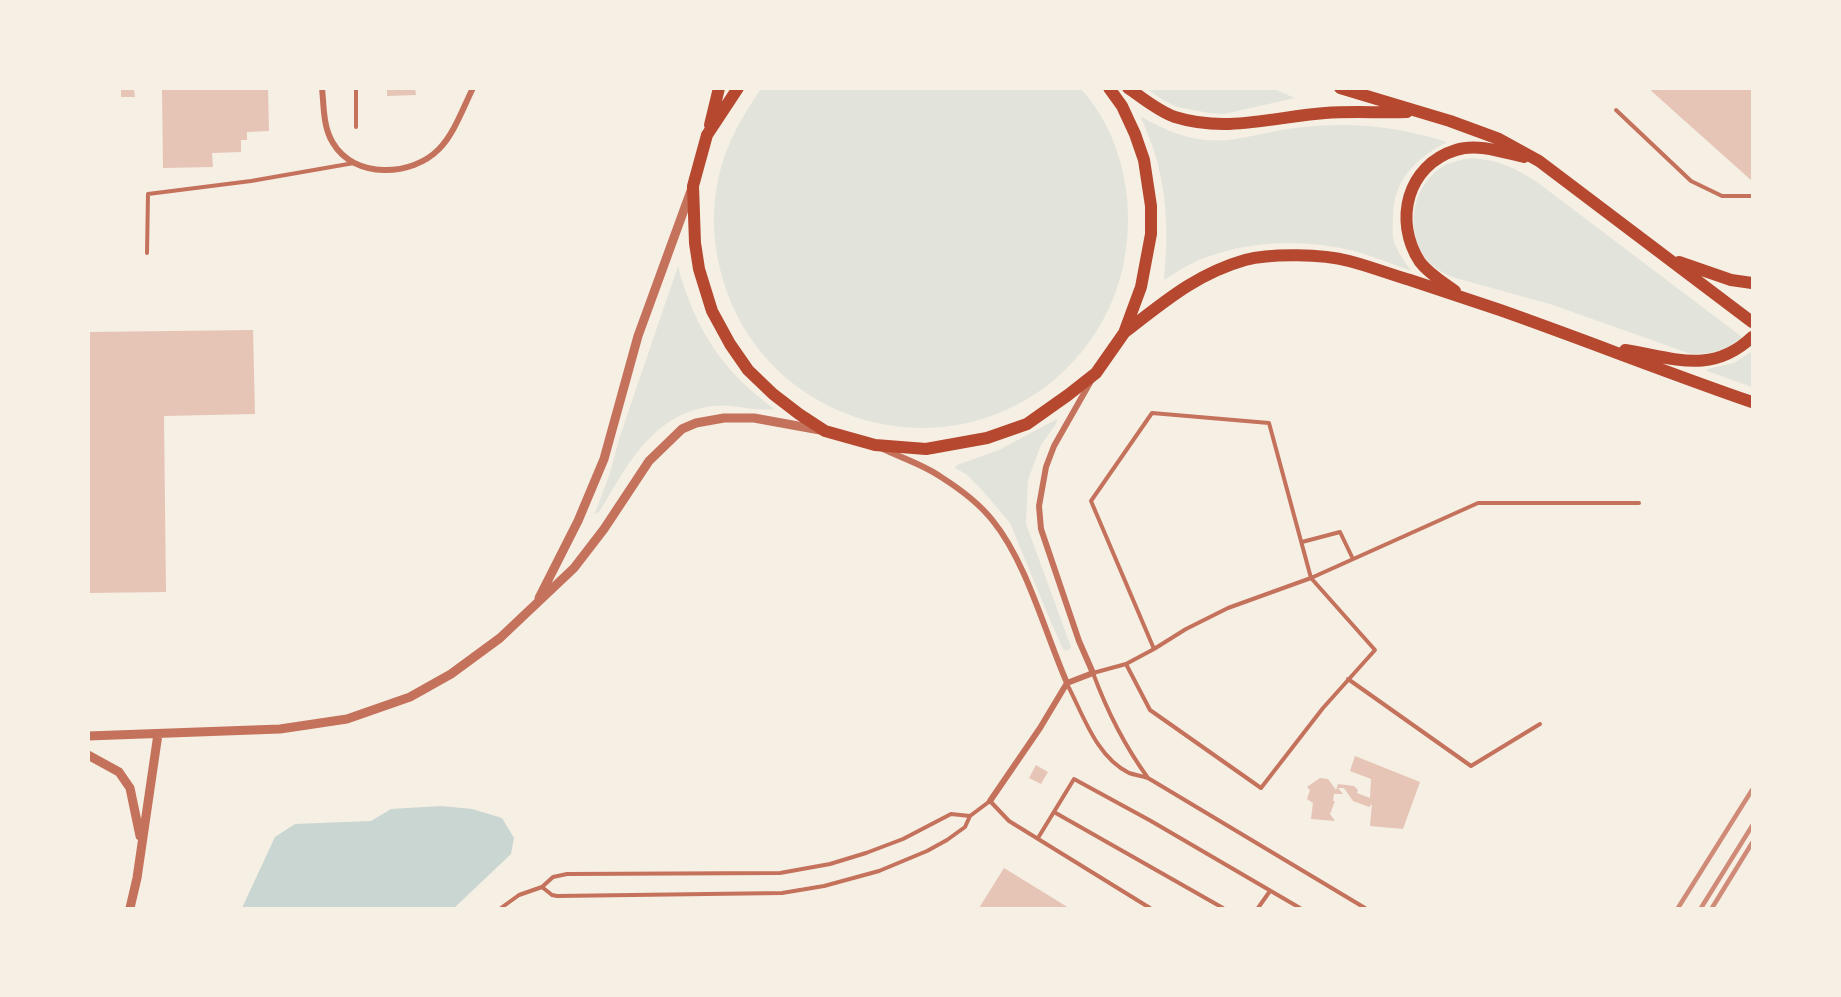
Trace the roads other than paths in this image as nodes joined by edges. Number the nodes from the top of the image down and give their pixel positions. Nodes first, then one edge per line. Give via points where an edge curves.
1 (322, 88) edge
2 (356, 88) edge
3 (473, 88) edge
4 (719, 88) edge
5 (738, 88) edge
6 (1109, 88) edge
7 (1128, 88) edge
8 (1340, 88) edge
9 (1616, 110) dead end
10 (1423, 112) junction
11 (356, 127) dead end
12 (707, 135) junction
13 (1539, 161) junction
14 (355, 163) junction
15 (693, 186) junction
16 (1752, 196) edge
17 (147, 253) dead end
18 (1668, 258) junction
19 (1752, 283) edge
20 (1463, 297) junction
21 (1752, 322) edge
22 (1124, 333) junction
23 (1752, 337) edge
24 (1600, 345) junction
25 (1096, 373) junction
26 (1752, 402) edge
27 (825, 431) junction
28 (875, 445) junction
29 (1639, 503) dead end
30 (1302, 542) junction
31 (1353, 559) junction
32 (1311, 578) junction
33 (535, 607) junction
34 (1154, 649) junction
35 (1126, 664) junction
36 (1093, 673) junction
37 (1348, 679) junction
38 (1067, 683) junction
39 (1539, 724) dead end
40 (158, 734) junction
41 (88, 736) edge
42 (88, 755) edge
43 (1148, 778) junction
44 (990, 801) junction
45 (1054, 812) junction
46 (970, 816) junction
47 (1038, 838) junction
48 (141, 844) junction
49 (542, 888) junction
50 (1270, 891) junction
51 (130, 909) edge
52 (501, 909) edge
53 (1150, 909) edge
54 (1223, 909) edge
55 (1258, 909) edge
56 (1300, 909) edge
57 (1365, 909) edge

1 - 14 street via 328,133 338,149
2 - 11 lane
3 - 14 street via 446,141 415,166 384,170
4 - 12 main road
5 - 12 main road
6 - 22 main road via 1135,134 1144,160 1151,206 1151,234 1141,286
7 - 10 main road via 1175,117 1212,125 1325,113
8 - 10 main road
9 - 16 lane via 1691,181 1722,196
10 - 13 main road via 1499,139
12 - 15 main road
13 - 18 main road
13 - 20 main road via 1480,148 1457,149 1436,159 1417,177 1406,210 1409,241 1430,273
14 - 17 lane via 148,194
15 - 27 main road via 695,243 712,311 748,370 773,394
15 - 33 street via 639,336 604,459
18 - 19 main road via 1731,280
18 - 21 main road
20 - 22 main road via 1347,260 1314,256 1246,260 1195,280
20 - 24 main road
22 - 25 main road
23 - 24 main road via 1734,352 1705,361
24 - 26 main road
25 - 28 main road via 1027,424 987,438 926,449
25 - 36 street via 1054,446 1038,506 1041,529
27 - 28 main road
27 - 33 street via 754,418 724,418 682,429 649,461 574,568
28 - 38 street via 939,475 993,520 1009,543
29 - 31 lane via 1478,503
30 - 31 lane via 1340,532
30 - 32 lane
30 - 34 lane via 1269,423 1152,413 1090,501
31 - 32 lane
32 - 34 lane via 1228,608
32 - 37 lane via 1375,650
33 - 40 street via 451,674 410,697 346,719 280,729
34 - 35 lane
35 - 36 lane
35 - 37 lane via 1150,710 1260,788
36 - 38 street
36 - 43 lane via 1115,725
37 - 39 lane via 1471,766
38 - 43 lane via 1104,752 1130,773
38 - 44 street
40 - 41 street
40 - 48 street
42 - 48 street via 119,772 130,788
43 - 57 lane
44 - 46 lane
44 - 47 lane via 1009,820
45 - 47 lane
45 - 50 lane via 1074,779
45 - 54 lane
46 - 49 lane via 951,814 884,847 800,870 764,874 567,874 553,877
46 - 49 lane via 965,827 947,840 909,860 846,881 798,891 557,896
47 - 53 lane
48 - 51 street
49 - 52 lane via 519,895
50 - 55 lane
50 - 56 lane

